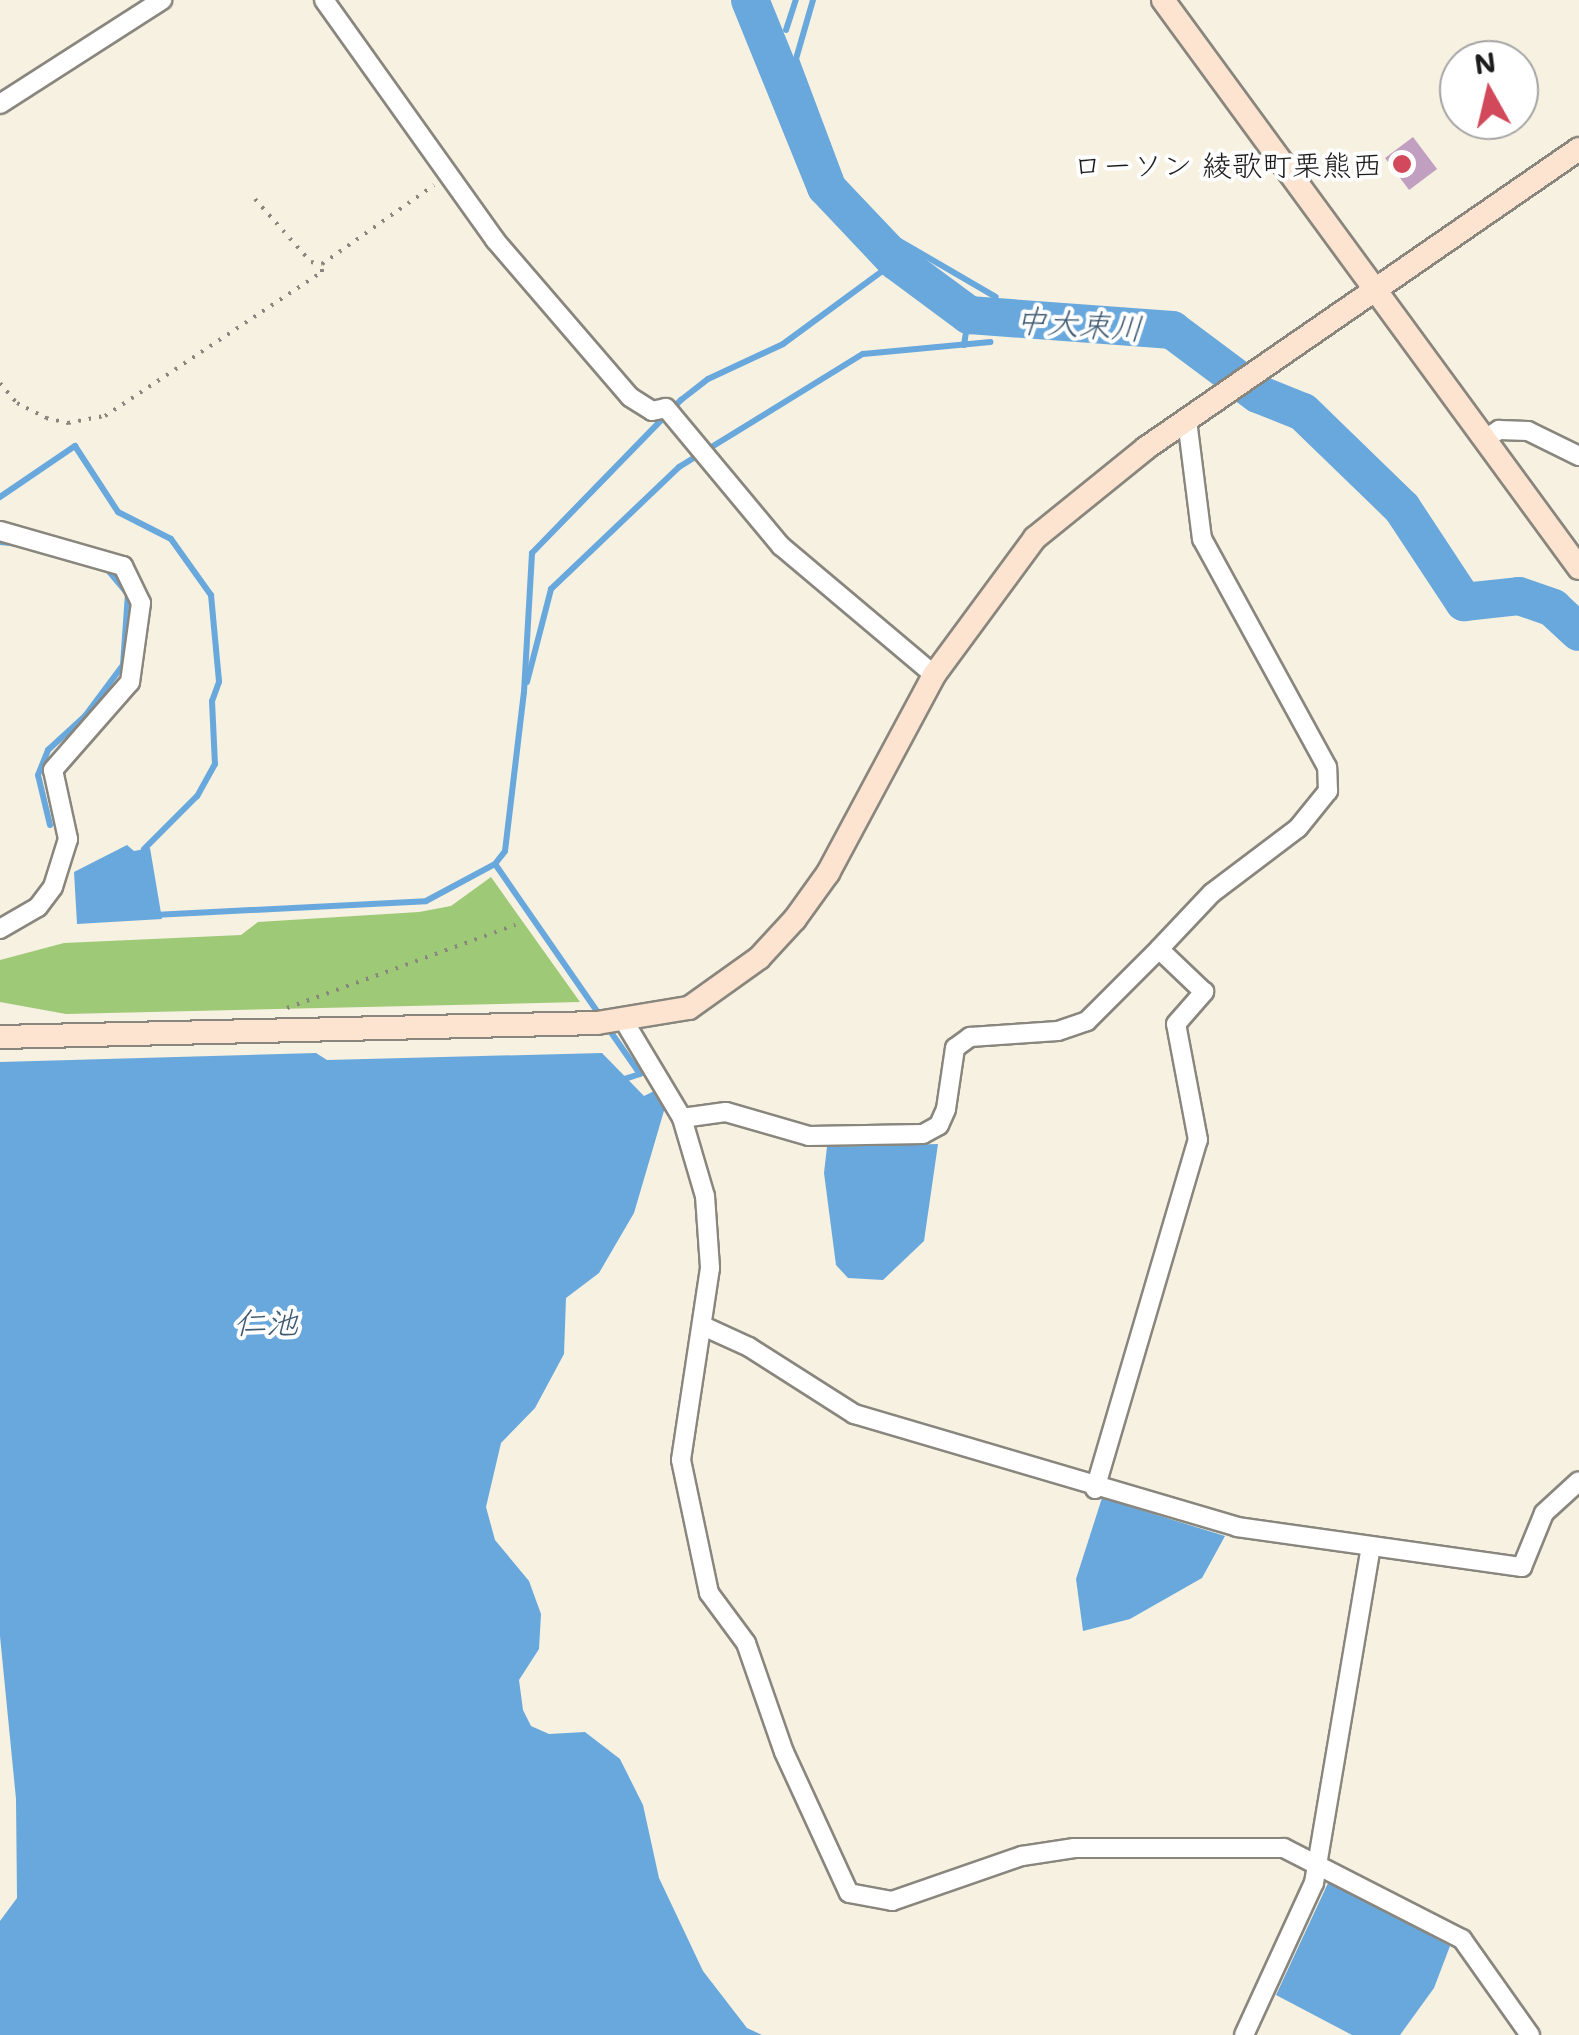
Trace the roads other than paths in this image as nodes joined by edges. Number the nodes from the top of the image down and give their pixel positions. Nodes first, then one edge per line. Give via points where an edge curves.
1 (162, 0) edge
2 (324, 0) edge
3 (1163, 0) edge
4 (0, 104) edge
5 (1579, 149) edge
6 (1376, 289) junction
7 (1186, 421) junction
8 (1485, 439) junction
9 (1579, 456) edge
10 (0, 531) edge
11 (1579, 568) edge
12 (934, 675) junction
13 (0, 928) edge
14 (1159, 949) junction
15 (612, 1022) junction
16 (0, 1037) edge
17 (682, 1118) junction
18 (703, 1326) junction
19 (1579, 1482) edge
20 (1094, 1488) junction
21 (1370, 1546) junction
22 (1317, 1863) junction
23 (1244, 2035) edge
24 (1530, 2035) edge

1 - 4 street
2 - 12 street via 495,240 630,396 652,411 669,411 781,546
3 - 6 street
5 - 6 street
6 - 7 street
6 - 8 street
7 - 12 street via 1035,538
7 - 14 street via 1202,539 1327,767 1328,790 1298,828 1212,894
8 - 9 street via 1500,430 1528,431
8 - 11 street
10 - 13 street via 106,557 123,566 141,603 130,682 54,770 68,839 53,887 38,907
12 - 15 street via 828,873 795,919 721,989 688,1008
14 - 17 street via 1087,1021 1058,1031 970,1037 955,1048 946,1110 939,1126 923,1134 809,1136 726,1112
14 - 20 street via 1204,992 1176,1024 1198,1140
15 - 16 street
15 - 17 street
17 - 18 street via 711,1241
18 - 20 street via 749,1346 854,1414 904,1424
18 - 22 street via 681,1460 708,1593 746,1643 784,1752 849,1894 892,1901 1022,1856 1074,1848 1284,1848
19 - 21 street via 1544,1513 1522,1567
20 - 21 street via 1237,1527
21 - 22 street
22 - 23 street via 1314,1883
22 - 24 street via 1462,1940

